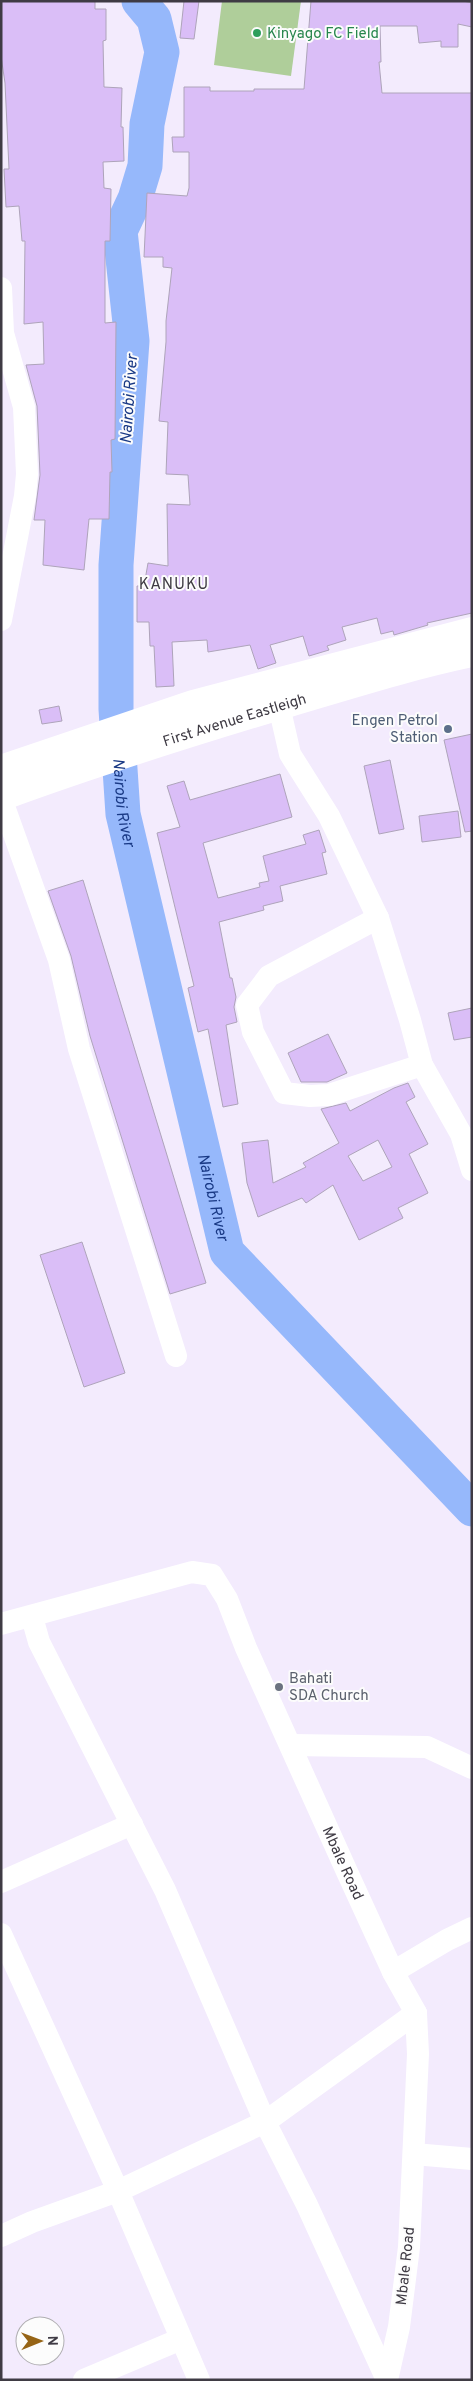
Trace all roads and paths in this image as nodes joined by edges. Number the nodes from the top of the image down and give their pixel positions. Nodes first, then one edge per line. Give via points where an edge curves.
1 (1, 288) edge
2 (1, 620) edge
3 (472, 631) edge
4 (472, 653) edge
5 (279, 706) junction
6 (162, 729) junction
7 (99, 749) junction
8 (1, 769) edge
9 (1, 798) edge
10 (378, 918) junction
11 (422, 1065) junction
12 (472, 1170) edge
13 (176, 1356) dead end
14 (32, 1617) junction
15 (1, 1624) edge
16 (292, 1745) junction
17 (472, 1768) edge
18 (132, 1824) junction
19 (1, 1882) edge
20 (472, 1928) edge
21 (1, 1934) edge
22 (393, 1972) junction
23 (416, 2013) junction
24 (265, 2122) junction
25 (414, 2154) junction
26 (472, 2159) edge
27 (118, 2191) junction
28 (1, 2236) edge
29 (181, 2339) junction
30 (84, 2380) edge
31 (199, 2380) edge
32 (387, 2380) edge

1 - 2 street via 3,333 24,406 27,474
3 - 6 main road, First Avenue Eastleigh via 193,704
4 - 5 main road, First Avenue Eastleigh
5 - 6 main road, First Avenue Eastleigh
5 - 10 street via 290,754 329,816
6 - 7 main road, First Avenue Eastleigh
7 - 8 main road, First Avenue Eastleigh
7 - 9 main road, First Avenue Eastleigh
9 - 13 street via 58,960 79,1050
10 - 11 street
10 - 11 street via 269,976 247,1005 253,1032 284,1093 329,1095
11 - 12 street via 461,1134
14 - 15 street, Mbale Road
14 - 16 street, Mbale Road via 192,1572 212,1575 227,1598 246,1648
14 - 18 street via 39,1642
16 - 17 street via 428,1747
16 - 22 street, Mbale Road
18 - 19 street
18 - 24 street via 165,1890
20 - 22 street
21 - 27 street
22 - 23 street, Mbale Road
23 - 24 street
23 - 25 street, Mbale Road via 418,2054
24 - 27 street
24 - 32 street
25 - 26 street
25 - 32 street, Mbale Road via 408,2256 399,2328
27 - 28 street
27 - 29 street
29 - 30 street
29 - 31 street

